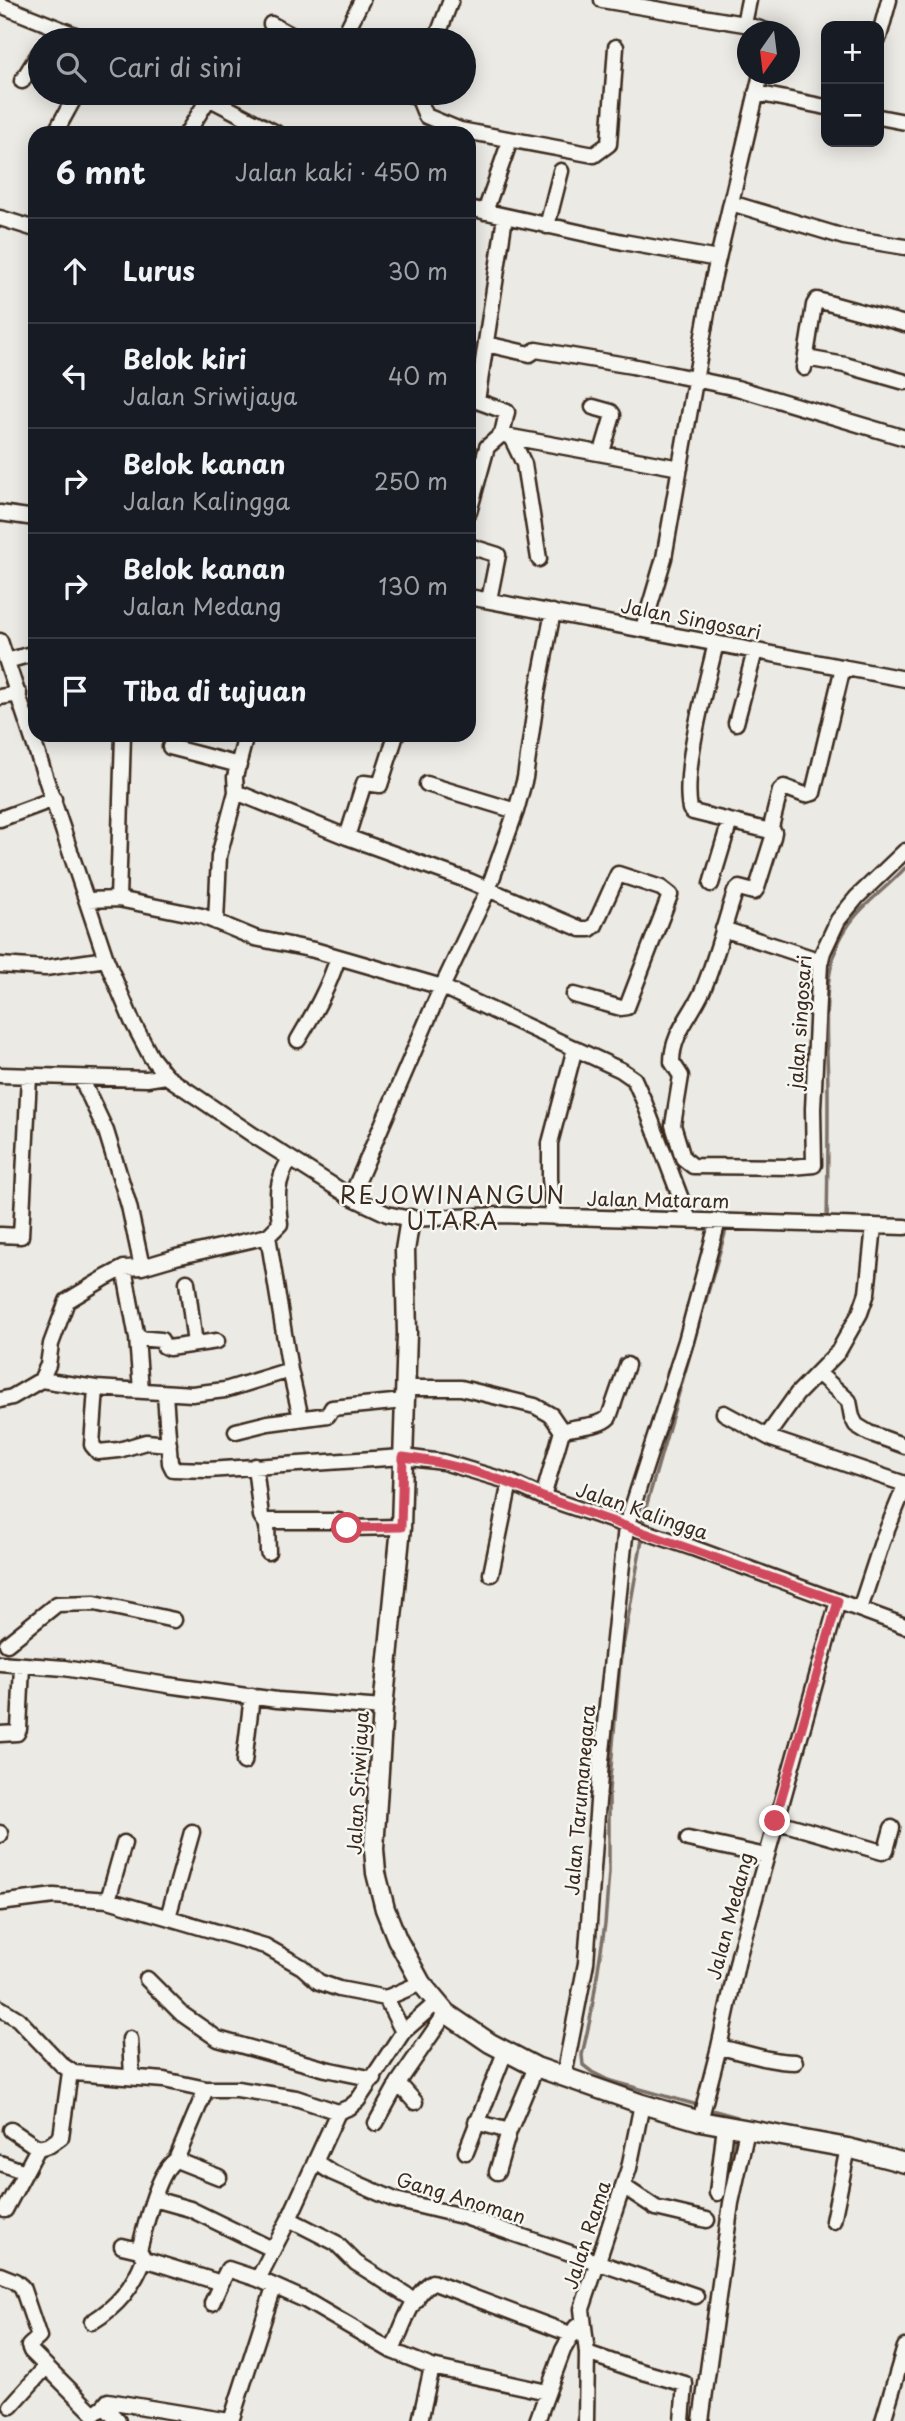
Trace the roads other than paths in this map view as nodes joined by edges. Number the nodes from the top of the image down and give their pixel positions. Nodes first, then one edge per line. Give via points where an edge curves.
1 (362, 0) edge
2 (452, 0) edge
3 (602, 0) edge
4 (749, 0) edge
5 (889, 0) edge
6 (625, 2) edge
7 (0, 5) edge
8 (673, 5) edge
9 (737, 21) edge
10 (744, 21) edge
11 (883, 21) edge
12 (271, 24) dead end
13 (56, 27) edge
14 (278, 28) edge
15 (348, 28) edge
16 (441, 28) edge
17 (616, 47) dead end
18 (28, 72) edge
19 (22, 82) dead end
20 (759, 84) edge
21 (757, 93) junction
22 (70, 105) edge
23 (200, 105) edge
24 (223, 105) edge
25 (420, 105) edge
26 (821, 106) edge
27 (884, 118) edge
28 (905, 122) edge
29 (59, 126) edge
30 (190, 126) edge
31 (263, 126) edge
32 (449, 126) edge
33 (476, 134) edge
34 (507, 149) dead end
35 (561, 172) dead end
36 (731, 203) junction
37 (476, 210) edge
38 (485, 212) junction
39 (505, 216) junction
40 (0, 218) edge
41 (547, 226) junction
42 (28, 227) edge
43 (905, 247) edge
44 (718, 259) junction
45 (905, 324) edge
46 (486, 344) junction
47 (476, 374) edge
48 (694, 378) junction
49 (905, 382) edge
50 (476, 389) edge
51 (593, 407) dead end
52 (507, 435) junction
53 (905, 438) edge
54 (602, 452) junction
55 (680, 468) junction
56 (476, 487) edge
57 (0, 513) edge
58 (28, 517) edge
59 (476, 548) edge
60 (539, 559) dead end
61 (476, 598) edge
62 (489, 600) junction
63 (553, 612) junction
64 (643, 629) junction
65 (0, 641) edge
66 (716, 643) junction
67 (755, 651) junction
68 (28, 655) edge
69 (7, 661) junction
70 (843, 667) junction
71 (905, 679) edge
72 (19, 694) junction
73 (0, 696) edge
74 (28, 721) edge
75 (736, 723) dead end
76 (35, 742) edge
77 (122, 742) edge
78 (244, 742) edge
79 (394, 742) edge
80 (170, 747) dead end
81 (239, 765) junction
82 (427, 784) dead end
83 (236, 792) junction
84 (54, 799) junction
85 (516, 811) junction
86 (0, 819) edge
87 (730, 821) junction
88 (770, 831) junction
89 (347, 837) junction
90 (905, 852) edge
91 (711, 884) dead end
92 (488, 890) junction
93 (118, 899) junction
94 (87, 900) junction
95 (216, 922) junction
96 (723, 929) junction
97 (338, 957) junction
98 (106, 959) junction
99 (821, 961) junction
100 (0, 965) edge
101 (442, 987) junction
102 (574, 995) dead end
103 (298, 1040) dead end
104 (575, 1048) junction
105 (0, 1075) edge
106 (29, 1076) junction
107 (166, 1076) junction
108 (81, 1078) junction
109 (290, 1159) junction
110 (351, 1197) junction
111 (554, 1217) junction
112 (410, 1219) junction
113 (689, 1220) junction
114 (718, 1221) junction
115 (874, 1226) junction
116 (905, 1227) edge
117 (0, 1235) edge
118 (268, 1236) junction
119 (142, 1267) junction
120 (124, 1268) junction
121 (187, 1282) dead end
122 (137, 1338) junction
123 (216, 1341) dead end
124 (195, 1344) junction
125 (627, 1365) dead end
126 (290, 1370) junction
127 (818, 1373) junction
128 (41, 1380) junction
129 (96, 1388) junction
130 (141, 1390) junction
131 (165, 1394) junction
132 (405, 1394) junction
133 (0, 1400) edge
134 (724, 1413) dead end
135 (301, 1418) junction
136 (236, 1431) dead end
137 (562, 1431) junction
138 (767, 1436) junction
139 (169, 1444) junction
140 (905, 1446) edge
141 (403, 1457) junction
142 (255, 1466) junction
143 (510, 1482) junction
144 (905, 1485) edge
145 (543, 1497) junction
146 (265, 1521) junction
147 (401, 1527) junction
148 (626, 1527) junction
149 (268, 1552) dead end
150 (491, 1574) dead end
151 (838, 1601) junction
152 (860, 1609) junction
153 (174, 1620) dead end
154 (905, 1626) edge
155 (3, 1642) edge
156 (1, 1663) edge
157 (22, 1666) junction
158 (252, 1696) junction
159 (383, 1708) junction
160 (0, 1734) edge
161 (244, 1762) dead end
162 (775, 1821) junction
163 (892, 1828) dead end
164 (191, 1832) dead end
165 (688, 1839) dead end
166 (124, 1843) dead end
167 (766, 1856) junction
168 (108, 1900) junction
169 (0, 1903) edge
170 (168, 1917) junction
171 (147, 1979) dead end
172 (417, 1984) junction
173 (392, 1994) junction
174 (0, 2008) edge
175 (441, 2008) junction
176 (403, 2032) junction
177 (130, 2039) dead end
178 (719, 2047) junction
179 (505, 2052) junction
180 (795, 2062) dead end
181 (536, 2067) junction
182 (70, 2071) junction
183 (132, 2076) junction
184 (564, 2076) junction
185 (374, 2079) junction
186 (398, 2083) junction
187 (206, 2089) junction
188 (415, 2102) dead end
189 (642, 2104) junction
190 (64, 2110) junction
191 (338, 2112) junction
192 (48, 2113) dead end
193 (699, 2121) junction
194 (476, 2122) junction
195 (376, 2123) dead end
196 (737, 2128) junction
197 (11, 2130) dead end
198 (509, 2132) junction
199 (38, 2148) junction
200 (848, 2148) junction
201 (466, 2152) dead end
202 (176, 2160) junction
203 (316, 2162) junction
204 (0, 2163) edge
205 (905, 2163) edge
206 (26, 2172) junction
207 (497, 2172) dead end
208 (219, 2177) dead end
209 (623, 2186) junction
210 (717, 2193) dead end
211 (154, 2199) junction
212 (5, 2210) dead end
213 (289, 2218) junction
214 (707, 2220) dead end
215 (833, 2221) dead end
216 (122, 2246) dead end
217 (272, 2249) junction
218 (141, 2255) junction
219 (599, 2263) junction
220 (0, 2274) edge
221 (258, 2279) junction
222 (220, 2283) junction
223 (274, 2287) junction
224 (696, 2296) dead end
225 (416, 2301) junction
226 (212, 2303) dead end
227 (582, 2309) junction
228 (92, 2322) dead end
229 (573, 2335) junction
230 (905, 2347) edge
231 (392, 2351) junction
232 (587, 2353) junction
233 (46, 2367) junction
234 (432, 2367) junction
235 (548, 2392) junction
236 (11, 2406) dead end
237 (104, 2406) junction
238 (118, 2421) edge
239 (230, 2421) edge
240 (420, 2421) edge
241 (537, 2421) edge
242 (586, 2421) edge
243 (682, 2421) edge
244 (701, 2421) edge
245 (883, 2421) edge

1 - 15 street
2 - 16 street
3 - 6 street
4 - 10 street
5 - 11 street
6 - 8 street
7 - 13 street
8 - 9 street
12 - 14 street
17 - 33 street via 609,144 603,150 594,155
18 - 19 street
20 - 21 street
21 - 26 street
21 - 36 street
22 - 29 street
23 - 30 street
24 - 31 street
25 - 32 street via 426,116
27 - 28 street
34 - 38 street
35 - 41 street
36 - 43 street via 844,237
36 - 44 street
37 - 38 street
38 - 39 street
39 - 41 street
39 - 46 street
40 - 42 street
41 - 44 street
44 - 48 street
45 - 49 street via 817,300 805,363 845,365
46 - 47 street
46 - 48 street
48 - 53 street
48 - 55 street
50 - 52 street via 477,401 507,412
51 - 54 street via 612,415
52 - 54 street
52 - 56 street via 487,447
52 - 60 street via 524,464
54 - 55 street
55 - 64 street via 664,558
57 - 58 street
59 - 62 street via 498,555
61 - 62 street, Jalan Singosari
62 - 63 street, Jalan Singosari
63 - 64 street, Jalan Singosari
63 - 85 street
64 - 66 street, Jalan Singosari
65 - 69 street
66 - 67 street, Jalan Singosari
66 - 87 street via 694,743 689,805 693,812
67 - 70 street, Jalan Singosari
67 - 75 street
68 - 69 street
69 - 72 street
70 - 71 street, Jalan Singosari
70 - 88 street via 813,793 782,788
72 - 73 street
72 - 74 street
76 - 84 street
77 - 93 street
78 - 81 street
79 - 89 street via 380,785 364,783
80 - 81 street
81 - 83 street
82 - 85 street
83 - 89 street
83 - 95 street via 219,856
84 - 86 street
84 - 94 street
85 - 92 street
87 - 88 street
87 - 91 street
88 - 96 street via 773,837 756,891 737,888
89 - 92 street
90 - 99 street, jalan singosari via 838,920
92 - 101 street
92 - 102 street via 581,929 590,929 600,915 618,874 670,895 627,1007
93 - 94 street
93 - 95 street
94 - 98 street
95 - 97 street via 256,938
96 - 99 street
96 - 99 street, jalan singosari via 672,1055 681,1076 673,1125 683,1158 693,1166 814,1165
97 - 101 street
97 - 103 street
98 - 100 street via 45,968
98 - 107 street via 139,1033
101 - 104 street
101 - 110 street
104 - 111 street via 550,1143
104 - 113 street via 634,1079
105 - 106 street
106 - 108 street
106 - 117 street via 21,1236
107 - 108 street
107 - 109 street, Jalan Mataram
108 - 119 street via 106,1131
109 - 110 street, Jalan Mataram
109 - 118 street via 277,1189 280,1224
110 - 112 street, Jalan Mataram
111 - 112 street, Jalan Mataram
111 - 113 street, Jalan Mataram
112 - 132 main road, Jalan Sriwijaya via 405,1250
113 - 114 street, Jalan Mataram
114 - 115 street, Jalan Mataram
114 - 148 street, Jalan Tarumanegara via 686,1341
115 - 116 street, Jalan Mataram
115 - 127 street via 867,1293 860,1313 838,1352
118 - 119 street
118 - 126 street
119 - 120 street
120 - 122 street
120 - 128 street via 67,1301
121 - 124 street
122 - 124 street via 161,1339 165,1348
122 - 130 street
123 - 124 street
125 - 137 street via 609,1417 603,1423
126 - 131 street via 225,1390
126 - 135 street
127 - 138 street
127 - 140 street via 849,1401 856,1425
128 - 129 street
128 - 133 street
129 - 130 street
129 - 139 street via 92,1445 98,1452 146,1442
130 - 131 street
131 - 139 street
132 - 135 street
132 - 137 street via 461,1388 535,1406 551,1415
132 - 141 main road, Jalan Sriwijaya
134 - 138 street
135 - 136 street
137 - 145 street
138 - 144 street
139 - 142 street, Jalan Kalingga via 173,1469
141 - 142 street, Jalan Kalingga
141 - 143 street, Jalan Kalingga via 443,1462
141 - 147 main road, Jalan Sriwijaya
142 - 146 street
143 - 145 street, Jalan Kalingga
143 - 150 street
144 - 152 street
145 - 148 street, Jalan Kalingga
146 - 147 street
146 - 149 street
147 - 159 main road, Jalan Sriwijaya
148 - 151 street, Jalan Kalingga
148 - 184 street, Jalan Tarumanegara via 601,1761 586,1963
151 - 152 street, Jalan Kalingga
151 - 162 street, Jalan Medang
152 - 154 street, Jalan Kalingga
153 - 155 street via 95,1603 57,1604
155 - 156 street
156 - 157 street
157 - 158 street
157 - 160 street via 19,1729
158 - 159 street
158 - 161 street
159 - 172 main road, Jalan Sriwijaya via 376,1873 389,1919
162 - 163 street via 882,1852
162 - 167 street, Jalan Medang
164 - 170 street
165 - 167 street
166 - 168 street
167 - 178 street, Jalan Medang via 738,1955
168 - 169 street via 54,1896
168 - 170 street
170 - 173 street via 265,1946 319,1982 339,1989
171 - 185 street via 182,2014 218,2039
172 - 173 street
172 - 175 main road, Jalan Sriwijaya
173 - 176 street
174 - 182 street
175 - 176 street
175 - 179 main road, Jalan Sriwijaya
175 - 186 street
176 - 185 street
177 - 183 street
178 - 180 street via 774,2062
178 - 193 street, Jalan Medang
179 - 181 main road, Jalan Sriwijaya
179 - 194 street
181 - 184 main road, Jalan Sriwijaya
181 - 198 street
182 - 183 street
182 - 190 street
183 - 187 street
184 - 189 main road, Jalan Sriwijaya
185 - 191 street via 350,2107
186 - 188 street
186 - 195 street
187 - 191 street via 296,2098
187 - 202 street
189 - 193 main road, Jalan Sriwijaya
189 - 209 street, Jalan Rama
190 - 192 street
190 - 199 street via 63,2134
191 - 203 street
193 - 196 main road, Jalan Sriwijaya
194 - 198 street
194 - 201 street
196 - 200 main road, Jalan Sriwijaya
196 - 210 street
196 - 244 street via 732,2203
197 - 199 street
198 - 207 street
199 - 206 street
200 - 205 main road, Jalan Sriwijaya
200 - 215 street
202 - 208 street
202 - 211 street
203 - 213 street
203 - 219 street, Gang Anoman via 395,2200 462,2216
204 - 206 street
206 - 212 street
209 - 214 street via 656,2208
209 - 219 street, Jalan Rama
211 - 217 street via 190,2209
211 - 218 street
213 - 217 street
213 - 225 street via 336,2243 356,2263
216 - 218 street
217 - 221 street
218 - 222 street
218 - 228 street via 130,2290
219 - 224 street, Gang Anoman
219 - 227 street, Jalan Rama
220 - 233 street via 22,2287 39,2337 29,2348
221 - 222 street via 228,2269
221 - 223 street
222 - 226 street
223 - 231 street
223 - 239 street
225 - 229 street via 432,2282
225 - 231 street
227 - 229 street
227 - 232 street, Jalan Rama
229 - 235 street
230 - 245 street
231 - 234 street
232 - 242 street, Jalan Rama
232 - 243 street via 685,2384
233 - 236 street
233 - 237 street via 94,2414
234 - 235 street
234 - 240 street
235 - 241 street
237 - 238 street
237 - 239 street via 109,2400

